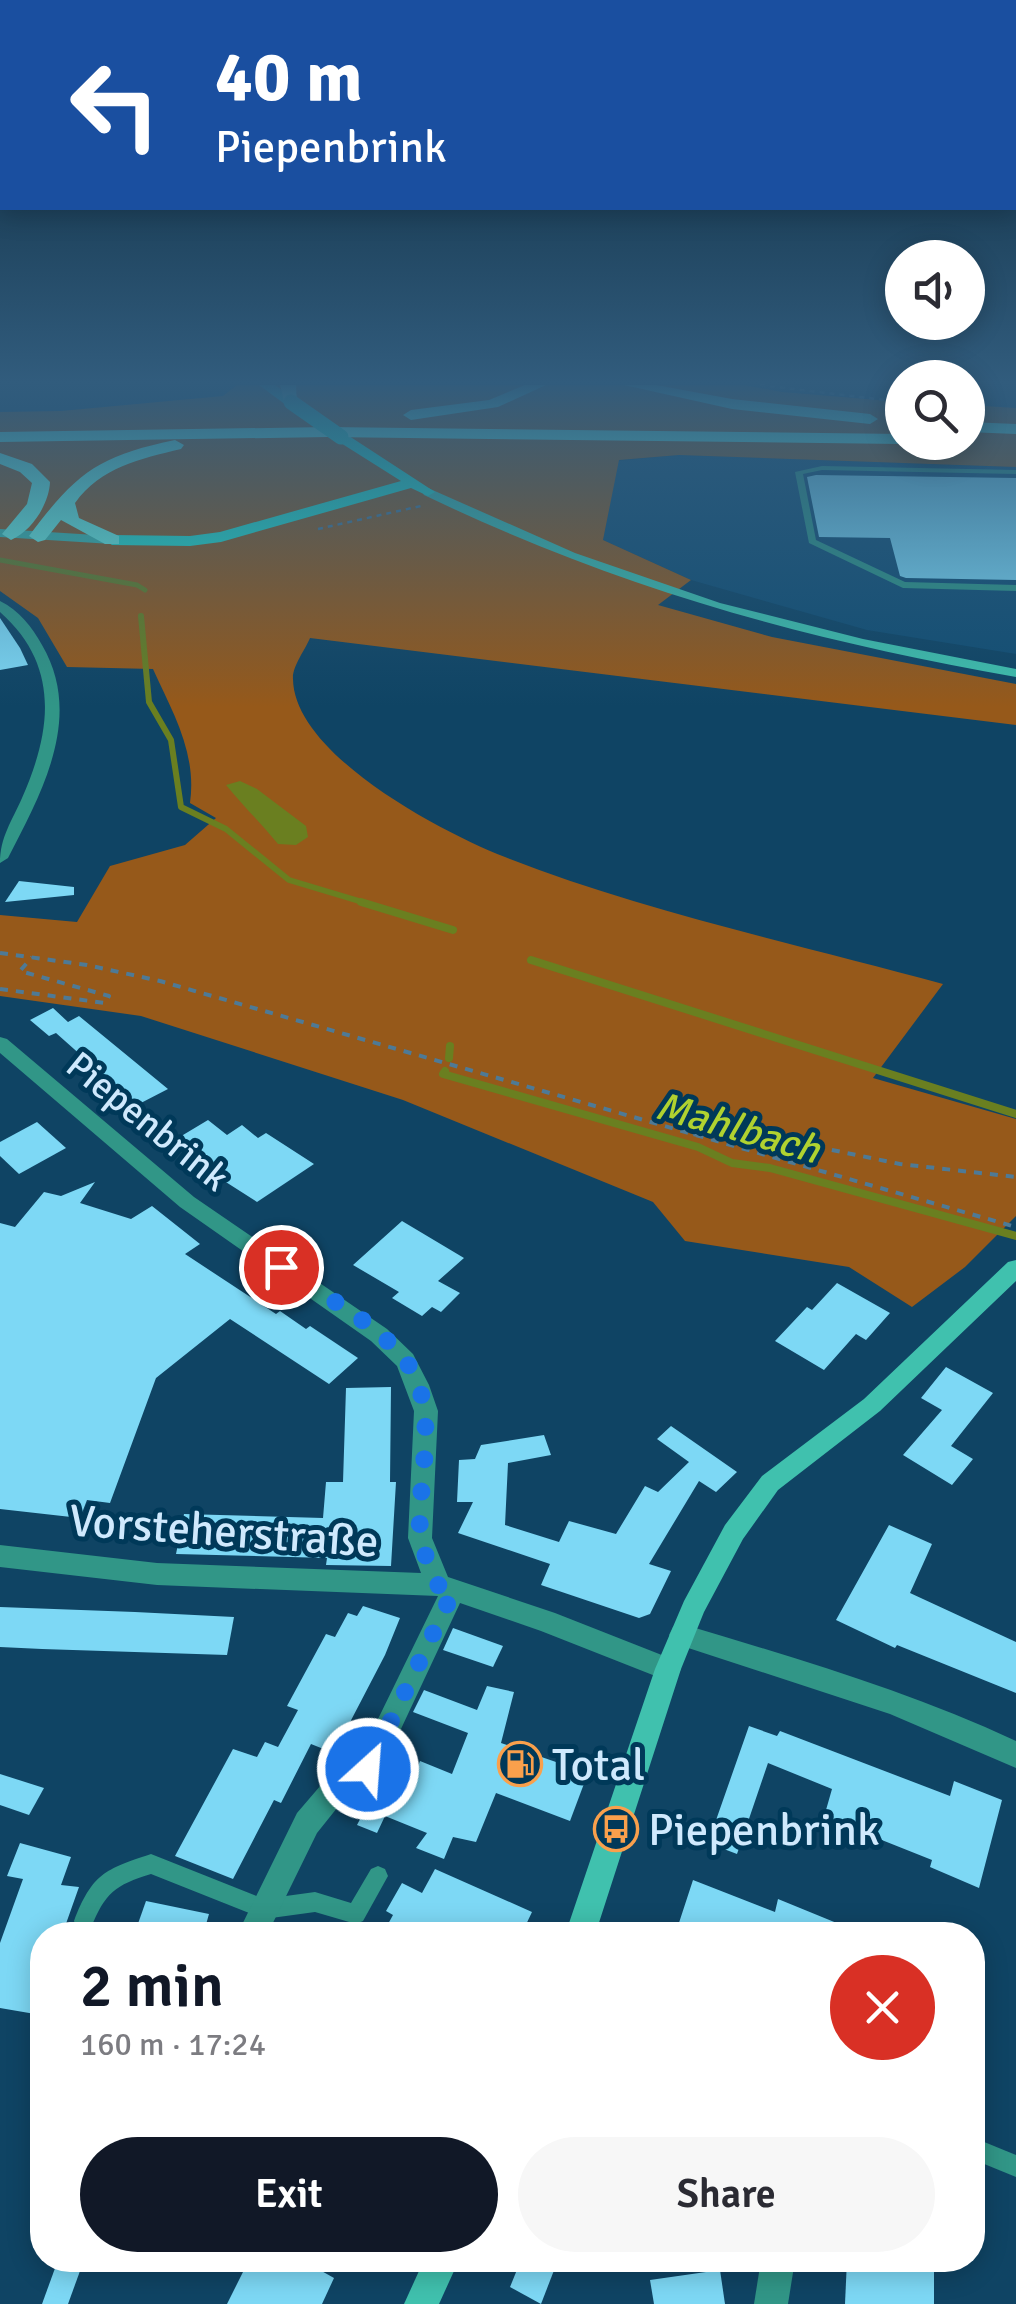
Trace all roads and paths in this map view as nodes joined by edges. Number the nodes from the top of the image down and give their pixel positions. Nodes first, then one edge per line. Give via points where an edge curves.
1 (42, 493) edge
2 (74, 493) edge
3 (361, 493) edge
4 (377, 493) edge
5 (426, 493) edge
6 (429, 493) edge
7 (803, 493) edge
8 (354, 499) junction
9 (66, 502) junction
10 (265, 528) junction
11 (5, 534) edge
12 (38, 536) junction
13 (112, 540) junction
14 (1016, 588) edge
15 (0, 605) edge
16 (1016, 674) edge
17 (0, 858) edge
18 (0, 952) edge
19 (32, 957) junction
20 (0, 989) edge
21 (0, 1043) edge
22 (692, 1135) junction
23 (1016, 1177) edge
24 (1016, 1228) edge
25 (1014, 1270) edge
26 (0, 1556) edge
27 (446, 1588) junction
28 (682, 1635) junction
29 (668, 1669) junction
30 (1016, 1755) edge
31 (378, 1876) dead end
32 (264, 1909) junction
33 (84, 1921) dead end
34 (258, 1922) edge
35 (584, 1922) edge
36 (985, 2153) edge
37 (1016, 2166) edge
38 (436, 2272) edge
39 (776, 2272) edge
40 (421, 2304) edge
41 (771, 2304) edge

1 - 11 highway
2 - 9 highway
3 - 8 main road
4 - 8 main road
5 - 10 main road
6 - 16 main road via 526,540 667,592 860,644
7 - 14 lane via 812,541 903,585
8 - 10 main road
9 - 12 highway
9 - 13 highway via 71,521
10 - 13 main road via 190,541
11 - 12 main road
12 - 13 main road
15 - 17 street via 36,648 51,692 54,732 36,788
18 - 19 path
19 - 20 path via 20,970 109,996 106,1002
19 - 22 path via 175,985
21 - 27 street, Piepenbrink via 187,1202 380,1335 405,1360 426,1411 420,1538
22 - 23 path via 711,1125 866,1160
22 - 24 path
25 - 28 main road via 886,1392 770,1482 718,1559
26 - 27 street, Vorsteherstraße via 157,1574
27 - 29 street, Vorsteherstraße
27 - 32 street via 368,1769 319,1806
28 - 29 main road
28 - 30 street via 835,1680
29 - 35 main road
31 - 32 lane via 356,1914 314,1902
32 - 33 lane via 150,1864 111,1876 93,1895
32 - 34 street
36 - 37 lane
38 - 40 main road
39 - 41 street

